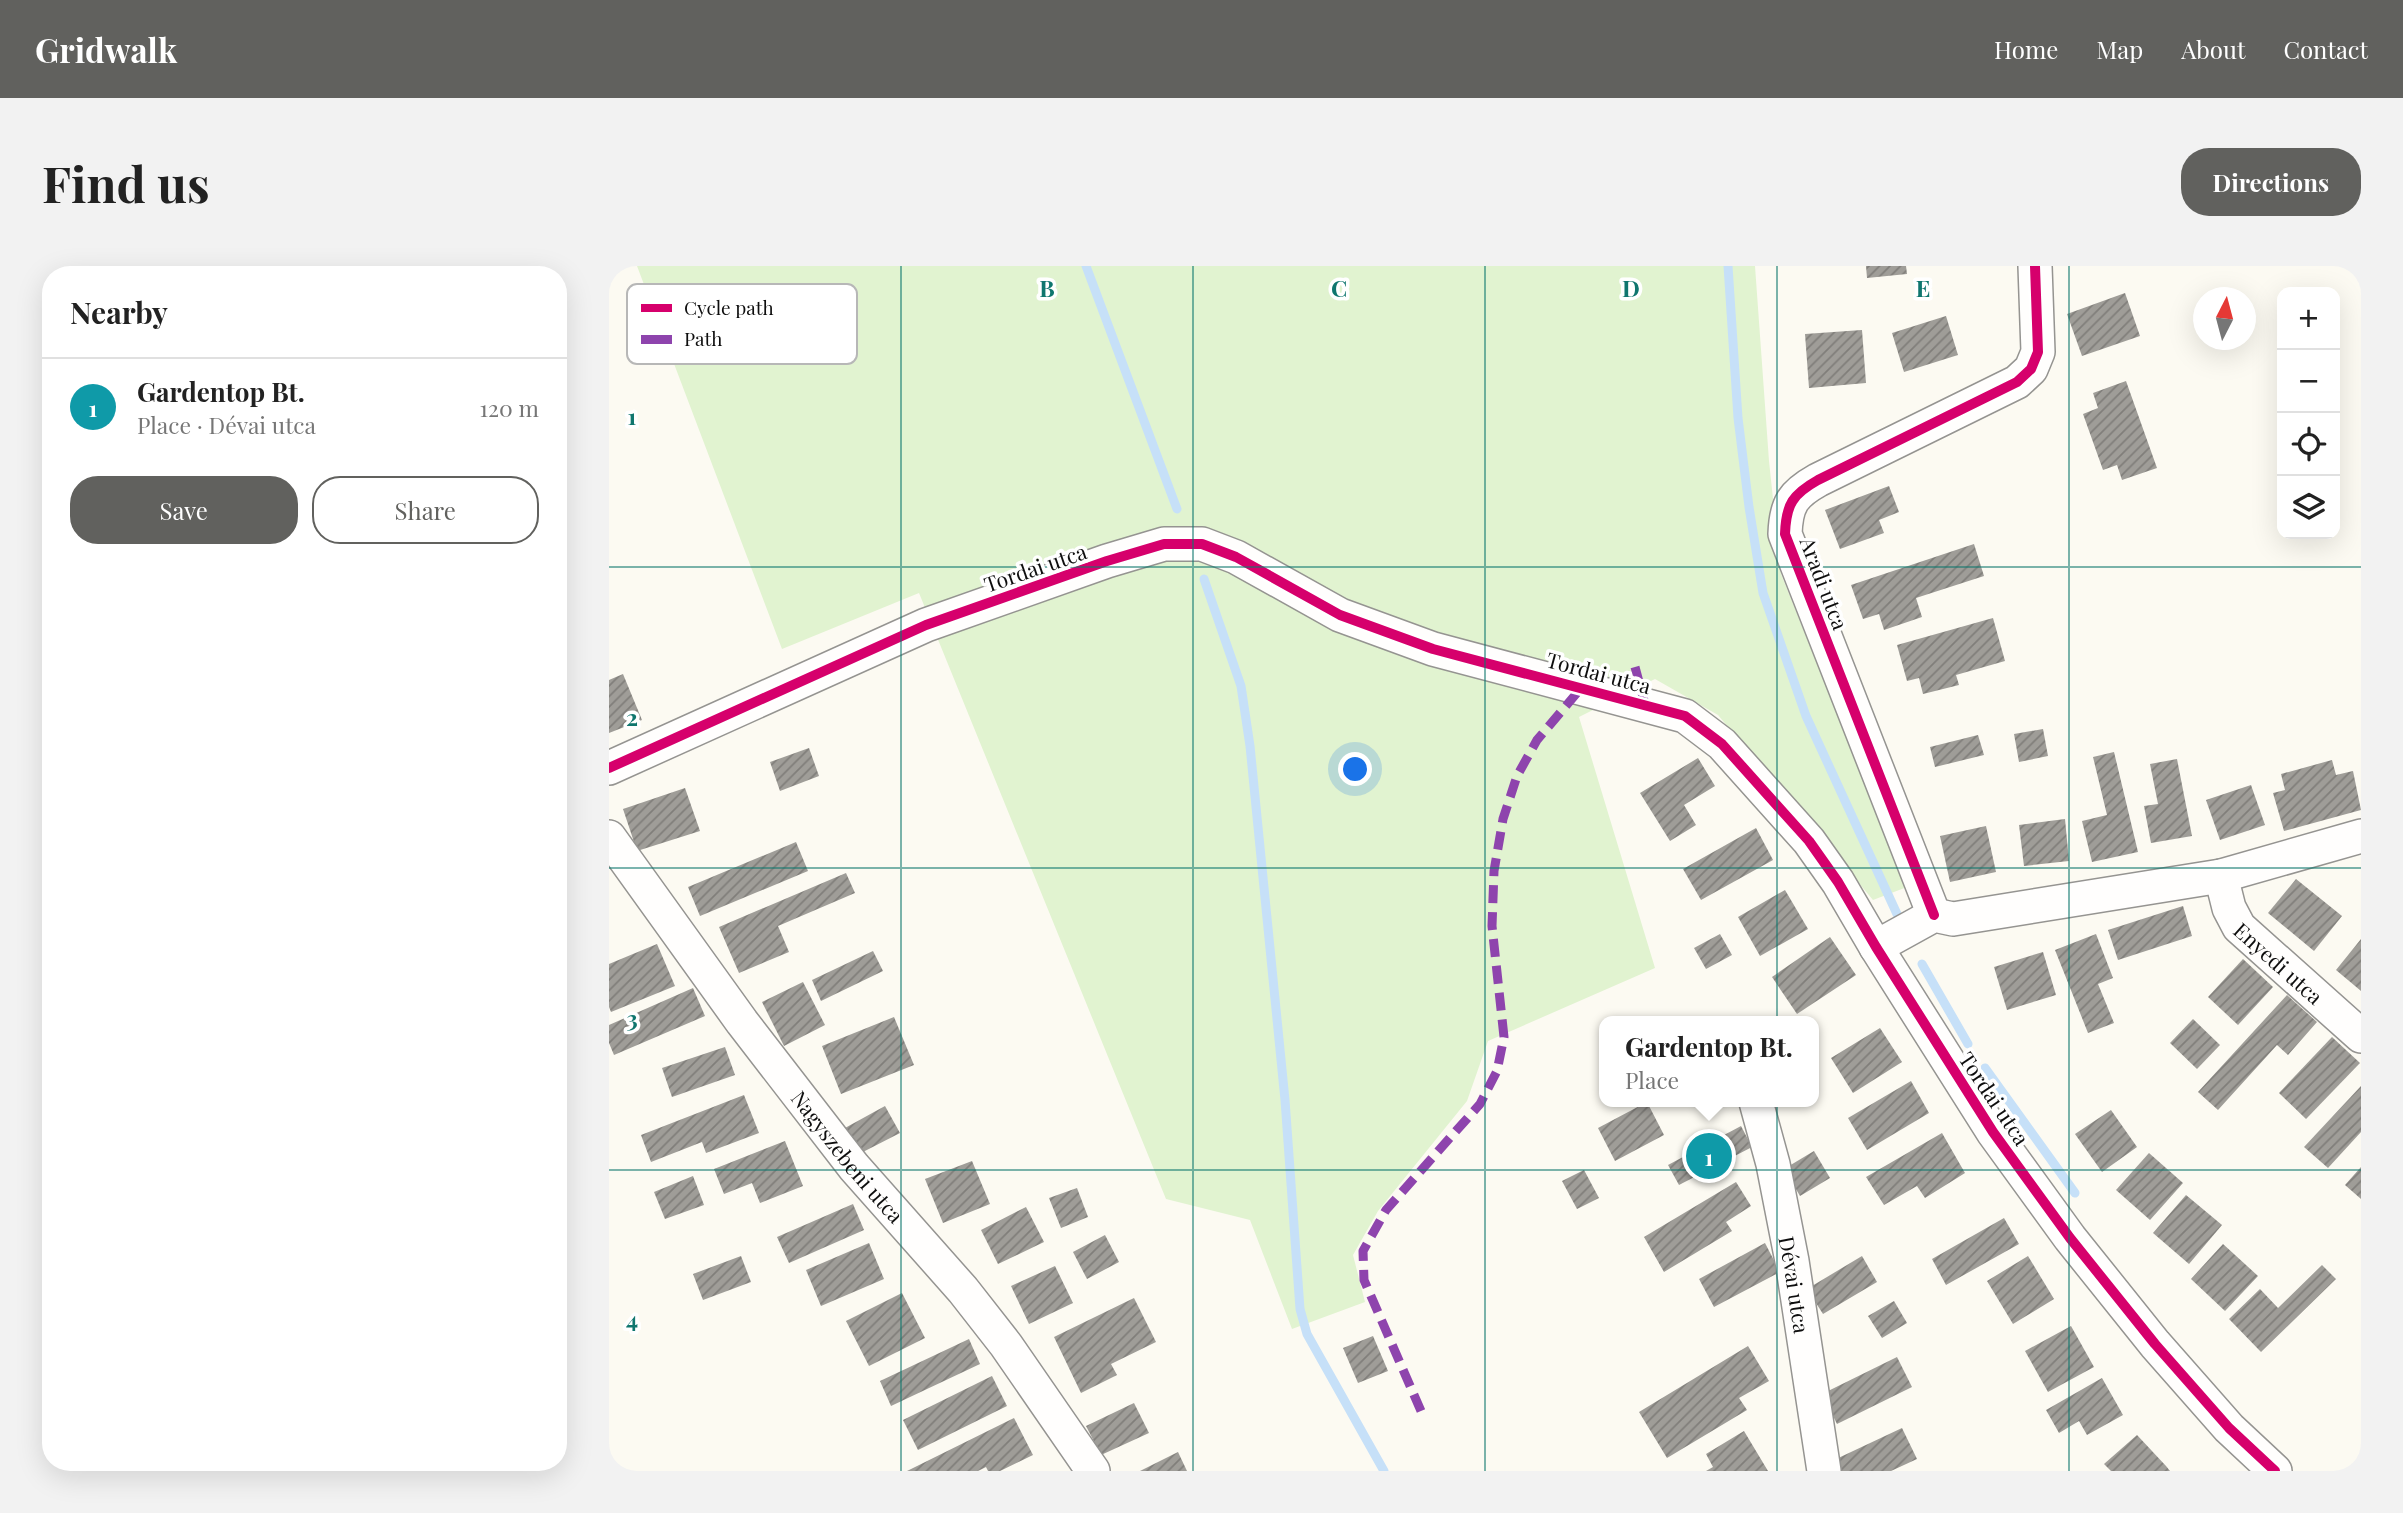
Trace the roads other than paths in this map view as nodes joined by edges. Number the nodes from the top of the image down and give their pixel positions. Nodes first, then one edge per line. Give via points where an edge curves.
1 (2035, 266) edge
2 (609, 768) edge
3 (2361, 836) edge
4 (609, 837) edge
5 (2221, 876) junction
6 (1934, 915) junction
7 (1876, 947) junction
8 (2361, 1036) edge
9 (1757, 1107) edge
10 (1093, 1471) edge
11 (1824, 1471) edge
12 (2275, 1471) edge

1 - 6 street, Aradi utca via 2038,352 2031,369 2017,382 1808,485 1786,513 1784,534
2 - 7 street, Tordai utca via 926,625 1164,544 1202,544 1235,557 1340,615 1433,649 1685,716 1722,744 1809,841
3 - 5 street
4 - 10 street, Nagyszebeni utca via 854,1167 1006,1345
5 - 6 street via 1953,919
5 - 8 street, Enyedi utca via 2239,927
6 - 7 street
7 - 12 street, Tordai utca via 1993,1132 2070,1238 2155,1344 2229,1428
9 - 11 street, Dévai utca via 1791,1261

